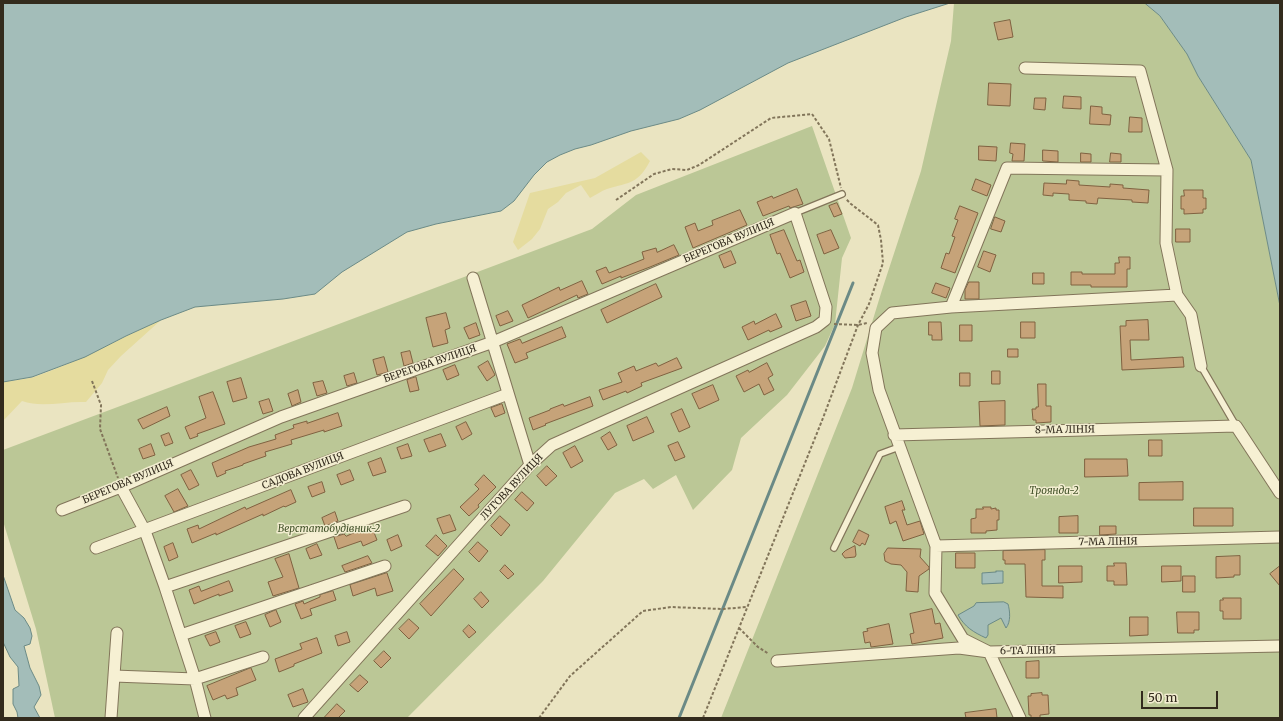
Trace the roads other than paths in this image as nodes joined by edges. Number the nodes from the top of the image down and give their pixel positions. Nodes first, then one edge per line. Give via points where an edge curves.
1 (1025, 68) dead end
2 (1167, 170) junction
3 (842, 194) dead end
4 (795, 213) junction
5 (473, 278) dead end
6 (1177, 295) junction
7 (951, 307) junction
8 (493, 342) junction
9 (1201, 366) joint
10 (508, 394) junction
11 (1236, 426) junction
12 (894, 435) junction
13 (899, 447) junction
14 (530, 465) junction
15 (121, 487) junction
16 (1280, 493) edge
17 (405, 506) dead end
18 (62, 510) dead end
19 (145, 530) junction
20 (1280, 537) edge
21 (936, 546) junction
22 (96, 548) dead end
23 (834, 548) dead end
24 (386, 566) dead end
25 (165, 587) junction
26 (117, 633) dead end
27 (181, 635) junction
28 (1280, 646) edge
29 (989, 652) junction
30 (262, 657) dead end
31 (778, 661) road end
32 (114, 676) junction
33 (196, 679) junction
34 (111, 718) edge
35 (205, 718) edge
36 (304, 718) edge
37 (1020, 718) edge

1 - 2 street via 1140,71
2 - 6 street via 1166,243
2 - 7 street via 1007,168
3 - 4 lane
4 - 8 street, БЕРЕГОВА ВУЛИЦЯ
4 - 14 street, ЛУГОВА ВУЛИЦЯ via 826,307 825,320 816,327 552,445
5 - 8 street
6 - 7 street
6 - 9 street via 1191,315
7 - 12 street via 892,313 876,328 872,353 879,390
8 - 10 street
8 - 15 street, БЕРЕГОВА ВУЛИЦЯ via 281,416
9 - 11 lane
10 - 14 street
10 - 19 street, САДОВА ВУЛИЦЯ
11 - 12 street, 8-МА ЛІНІЯ
11 - 16 street
12 - 13 street
13 - 21 street
13 - 23 lane via 880,454
14 - 36 street, ЛУГОВА ВУЛИЦЯ
15 - 18 street, БЕРЕГОВА ВУЛИЦЯ
15 - 19 street
17 - 25 street
19 - 22 street, САДОВА ВУЛИЦЯ
19 - 25 street
20 - 21 street, 7-МА ЛІНІЯ
21 - 29 street via 935,593 963,639
24 - 27 street
25 - 27 street
26 - 32 street
27 - 33 street
28 - 29 street, 6-ТА ЛІНІЯ
29 - 31 street, 6-ТА ЛІНІЯ via 959,648
29 - 37 street
30 - 33 street
32 - 33 street
32 - 34 street
33 - 35 street

